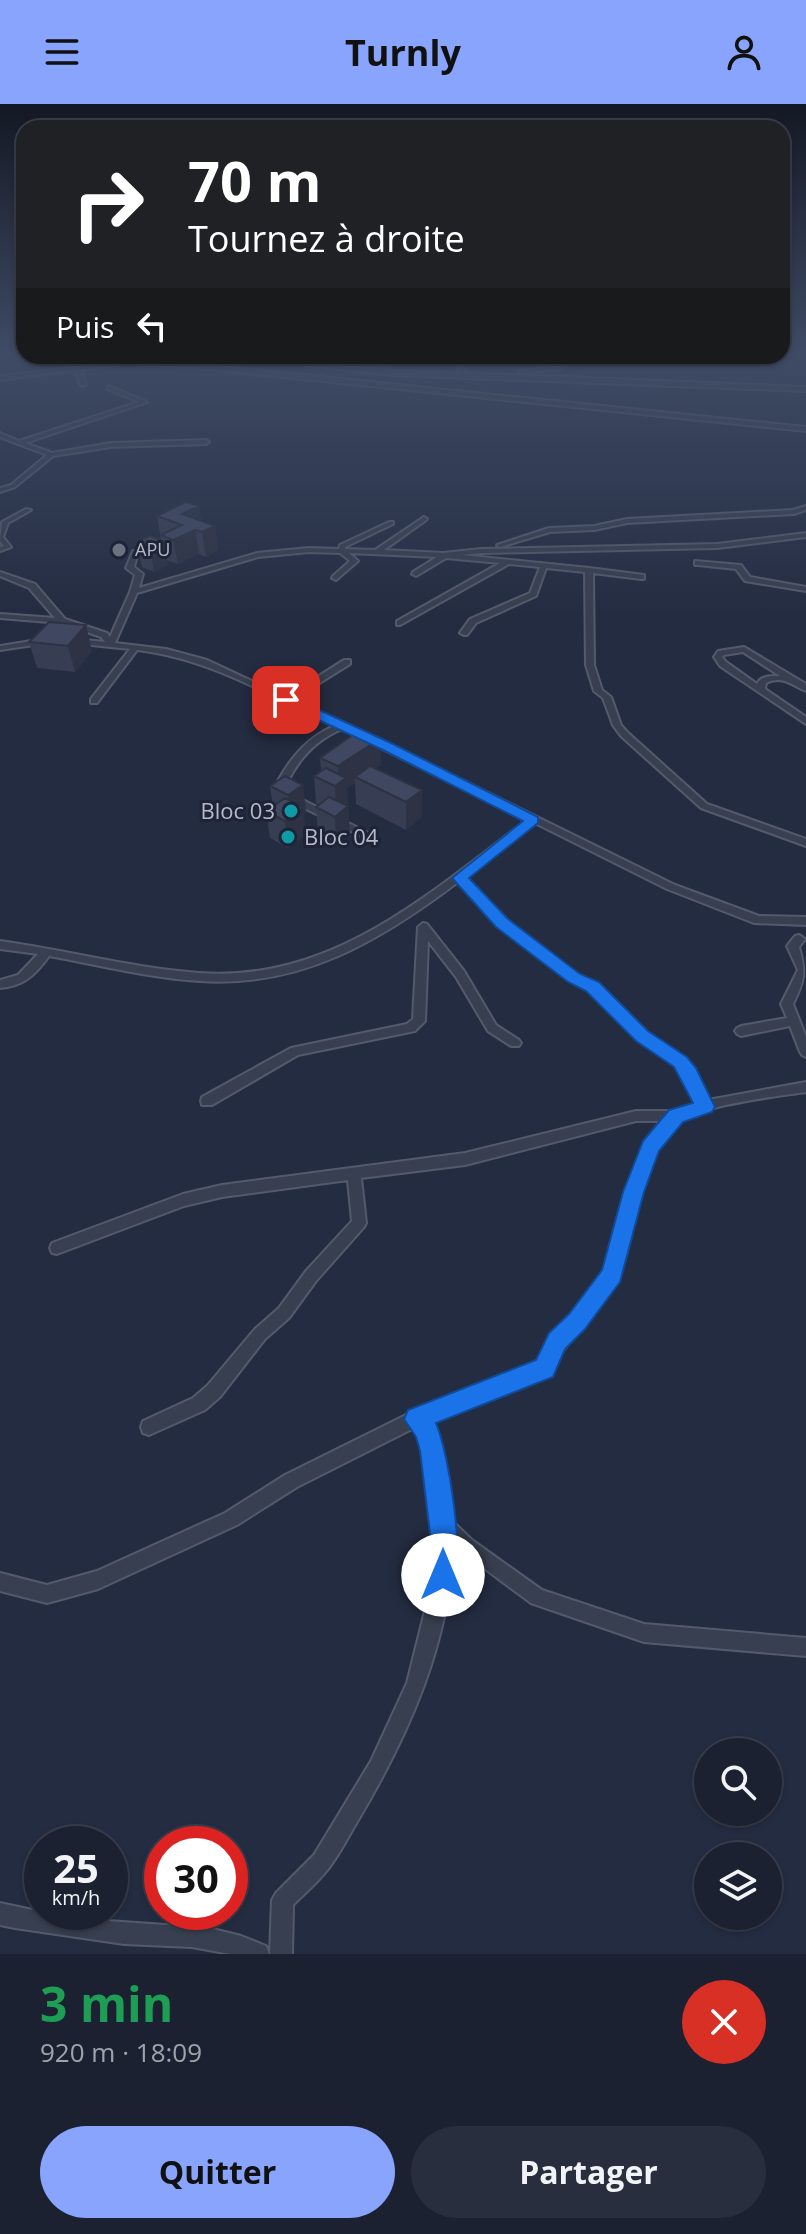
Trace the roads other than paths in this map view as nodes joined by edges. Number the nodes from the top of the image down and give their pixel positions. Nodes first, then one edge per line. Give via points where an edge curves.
1 (21, 442) edge
2 (195, 442) edge
3 (51, 455) junction
4 (0, 490) edge
5 (806, 508) edge
6 (28, 510) dead end
7 (424, 519) dead end
8 (391, 523) dead end
9 (806, 535) edge
10 (0, 549) edge
11 (342, 551) junction
12 (481, 551) junction
13 (135, 552) edge
14 (377, 552) junction
15 (445, 555) junction
16 (506, 563) junction
17 (698, 563) dead end
18 (544, 565) junction
19 (589, 570) junction
20 (0, 574) edge
21 (416, 574) dead end
22 (641, 577) dead end
23 (336, 578) dead end
24 (806, 589) edge
25 (134, 592) junction
26 (0, 616) edge
27 (62, 621) junction
28 (400, 623) dead end
29 (464, 633) dead end
30 (56, 641) edge
31 (69, 641) edge
32 (111, 644) junction
33 (0, 648) edge
34 (135, 648) junction
35 (347, 662) dead end
36 (791, 678) junction
37 (806, 688) edge
38 (760, 690) junction
39 (286, 700) junction
40 (94, 701) dead end
41 (806, 721) edge
42 (341, 726) junction
43 (533, 820) junction
44 (369, 836) dead end
45 (806, 843) edge
46 (460, 878) junction
47 (412, 912) junction
48 (758, 920) junction
49 (806, 921) edge
50 (423, 927) junction
51 (803, 942) edge
52 (0, 945) edge
53 (46, 952) junction
54 (0, 984) edge
55 (793, 1021) junction
56 (741, 1031) dead end
57 (515, 1043) dead end
58 (806, 1052) edge
59 (806, 1087) edge
60 (207, 1101) dead end
61 (705, 1107) junction
62 (676, 1116) junction
63 (354, 1173) junction
64 (57, 1248) dead end
65 (416, 1419) junction
66 (149, 1427) dead end
67 (441, 1522) junction
68 (0, 1582) edge
69 (806, 1647) edge
70 (0, 1914) edge
71 (258, 1954) edge
72 (281, 1954) edge

1 - 3 street
2 - 3 street via 111,445
3 - 4 street via 13,486
5 - 12 street via 549,530
6 - 10 street via 5,522 0,537 8,547
7 - 14 street
8 - 11 street via 342,546
9 - 12 street via 717,546
11 - 14 street
11 - 23 street via 354,561
11 - 25 street via 257,555
12 - 15 street
13 - 25 street via 130,568 139,574
14 - 15 street
15 - 16 street
15 - 21 street
16 - 18 street
16 - 28 street
17 - 24 street via 738,567 748,579
18 - 19 street
18 - 29 street via 533,594 473,621
19 - 22 street
19 - 45 street via 590,665 598,691 607,697 624,734 704,806
20 - 27 street via 32,586
25 - 32 street
26 - 27 street
27 - 32 street via 104,635
30 - 33 street
31 - 32 street
32 - 34 street
34 - 39 street via 204,662
34 - 40 street
35 - 39 street
36 - 37 street
36 - 38 street via 770,678
36 - 38 street via 744,649 721,653 723,664
38 - 41 street
39 - 42 street
42 - 43 street
42 - 44 street via 312,742 290,764 282,783 289,797
43 - 46 street
43 - 48 street via 671,887
46 - 47 street
46 - 61 street via 502,923 592,986 642,1036 680,1062
47 - 50 street
47 - 53 street via 337,956 287,972 230,978
48 - 49 street
48 - 51 street via 781,926
50 - 57 street via 460,974 492,1028
50 - 60 street via 419,1021 411,1028 295,1051
51 - 55 street via 793,946 804,970 787,1004
52 - 53 street
53 - 54 street via 26,978
55 - 56 street
55 - 58 street
59 - 61 street
61 - 62 street
62 - 63 street via 636,1116 465,1159
62 - 65 street via 650,1147 612,1275 557,1341 544,1369
63 - 64 street via 183,1200
63 - 66 street via 359,1223 214,1391 199,1404
65 - 67 street via 427,1430
65 - 68 street via 291,1481 231,1519 98,1580 47,1594
67 - 69 street via 537,1597 644,1633
67 - 72 street via 443,1575 416,1685 378,1768 321,1862 283,1900
70 - 71 street via 65,1927 204,1936

